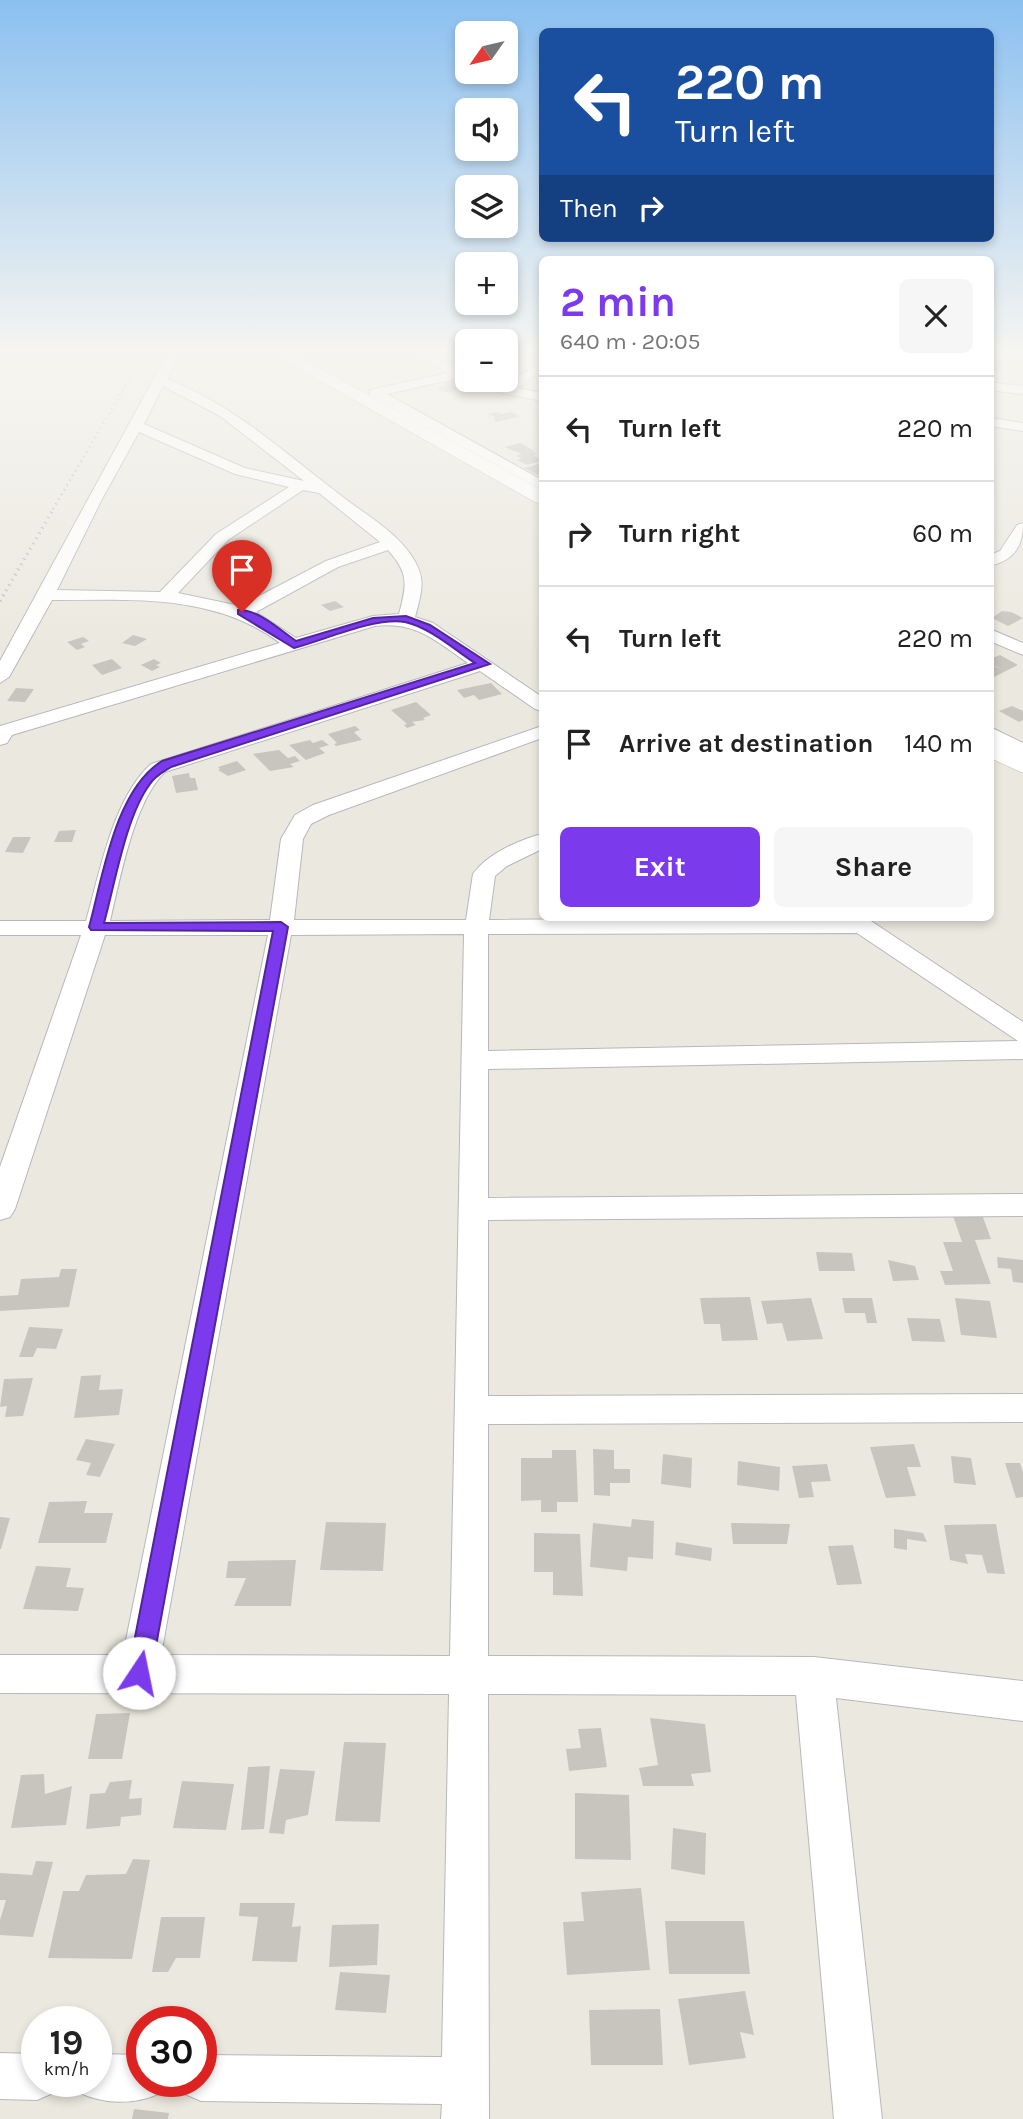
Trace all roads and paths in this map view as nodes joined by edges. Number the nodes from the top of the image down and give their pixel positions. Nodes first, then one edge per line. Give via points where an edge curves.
1 (121, 453) edge
2 (198, 453) edge
3 (278, 453) edge
4 (474, 453) edge
5 (301, 485) junction
6 (537, 487) edge
7 (323, 490) junction
8 (1023, 528) edge
9 (390, 544) junction
10 (994, 559) edge
11 (46, 595) junction
12 (163, 599) junction
13 (242, 612) junction
14 (406, 619) junction
15 (994, 637) edge
16 (294, 645) junction
17 (1020, 647) edge
18 (484, 664) junction
19 (0, 677) edge
20 (539, 703) edge
21 (1, 731) edge
22 (539, 733) edge
23 (994, 735) edge
24 (994, 748) edge
25 (1023, 751) edge
26 (1023, 764) edge
27 (539, 842) edge
28 (855, 921) edge
29 (96, 927) junction
30 (281, 927) junction
31 (0, 928) edge
32 (476, 929) junction
33 (1023, 1034) edge
34 (1023, 1050) edge
35 (474, 1060) junction
36 (1023, 1205) edge
37 (0, 1209) edge
38 (474, 1209) junction
39 (1023, 1408) edge
40 (472, 1410) junction
41 (139, 1673) junction
42 (0, 1674) edge
43 (470, 1676) junction
44 (814, 1676) junction
45 (1023, 1701) edge
46 (0, 2076) edge
47 (21, 2077) edge
48 (217, 2079) edge
49 (465, 2100) edge
50 (858, 2119) edge

1 - 11 street
2 - 5 street via 240,471
3 - 7 street
4 - 6 street
5 - 7 street
5 - 12 street via 222,537
7 - 9 street
8 - 10 street via 1006,554
9 - 13 street via 332,564
9 - 14 street via 414,578
11 - 12 street
11 - 19 street
12 - 13 street
13 - 16 street
14 - 16 street via 373,621
14 - 18 street
15 - 17 street
16 - 21 street
18 - 20 street
18 - 29 street via 158,768 142,786 122,832
22 - 30 street via 303,820 292,838
23 - 25 street
24 - 26 street
27 - 32 street via 499,860 484,874
28 - 32 street
28 - 33 street
29 - 30 street
29 - 31 street
29 - 37 street
30 - 32 street
30 - 41 street
32 - 35 street
34 - 35 street
35 - 38 street
36 - 38 street
38 - 40 street
39 - 40 street
40 - 43 street
41 - 42 street
41 - 43 street
43 - 44 street
43 - 49 street
44 - 45 street
44 - 50 street
46 - 47 street
48 - 49 street

